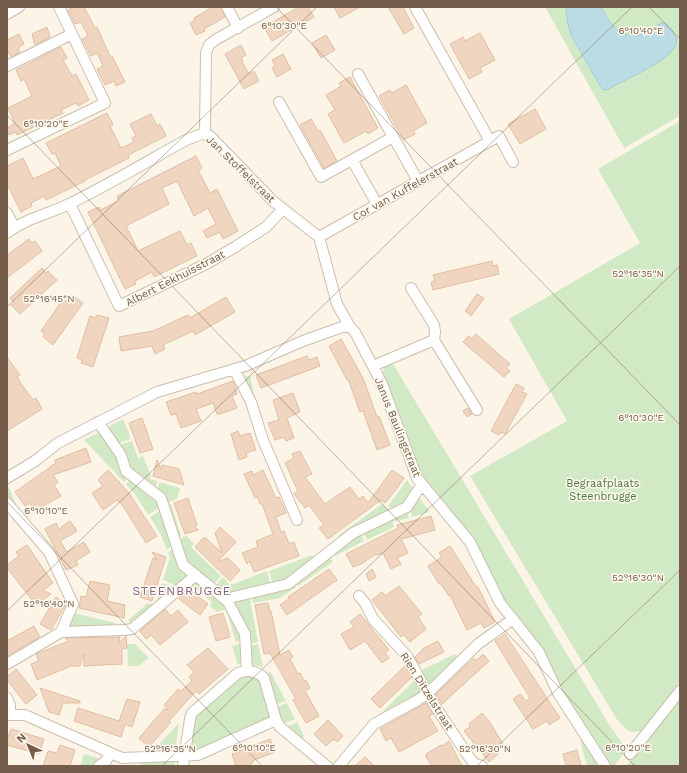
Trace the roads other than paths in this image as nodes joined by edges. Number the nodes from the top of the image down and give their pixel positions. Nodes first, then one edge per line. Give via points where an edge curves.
1 (18, 7) edge
2 (59, 7) edge
3 (226, 7) edge
4 (274, 7) edge
5 (415, 7) edge
6 (7, 14) edge
7 (238, 28) junction
8 (72, 34) junction
9 (7, 66) edge
10 (358, 74) dead end
11 (279, 102) dead end
12 (205, 134) junction
13 (393, 137) junction
14 (490, 141) junction
15 (7, 150) edge
16 (352, 160) junction
17 (513, 162) dead end
18 (418, 181) junction
19 (70, 204) junction
20 (377, 204) junction
21 (283, 209) junction
22 (7, 213) edge
23 (11, 230) edge
24 (319, 237) junction
25 (411, 288) dead end
26 (350, 327) junction
27 (434, 340) junction
28 (373, 366) junction
29 (234, 369) junction
30 (477, 410) dead end
31 (98, 422) junction
32 (7, 478) edge
33 (422, 484) junction
34 (7, 504) edge
35 (297, 520) dead end
36 (196, 575) junction
37 (359, 596) dead end
38 (225, 599) junction
39 (513, 619) junction
40 (61, 632) junction
41 (7, 664) edge
42 (247, 671) junction
43 (680, 691) edge
44 (428, 692) junction
45 (7, 698) edge
46 (9, 715) edge
47 (276, 720) junction
48 (110, 754) junction
49 (630, 754) dead end
50 (186, 755) junction
51 (100, 766) edge
52 (183, 766) edge
53 (327, 766) edge
54 (339, 766) edge
55 (482, 766) edge
56 (605, 766) edge

1 - 6 street
2 - 8 street
3 - 7 street
4 - 7 street
5 - 14 street
7 - 12 street via 213,41 207,49
8 - 9 street
8 - 15 street via 105,102
10 - 13 street
11 - 16 street via 321,177
12 - 19 street, Jan Stoffelstraat via 186,140
12 - 21 street, Jan Stoffelstraat via 210,136
13 - 16 street
13 - 18 street
14 - 17 street via 499,136
14 - 18 street, Cor van Kuffelerstraat
16 - 20 street
18 - 20 street, Cor van Kuffelerstraat
19 - 21 street, Albert Eekhuisstraat via 119,306 235,247 266,227
19 - 23 street, Jan Stoffelstraat
20 - 24 street, Cor van Kuffelerstraat
21 - 24 street, Jan Stoffelstraat
22 - 23 street
24 - 26 street via 337,304
25 - 27 street via 434,325
26 - 28 street, Janus Baulingstraat
26 - 29 street via 342,327 303,341
27 - 28 street
27 - 30 street
28 - 33 street, Janus Baulingstraat via 417,478
29 - 31 street via 157,392
29 - 35 street via 251,402 263,440
31 - 32 street via 58,443
31 - 36 street via 122,455 126,471 161,498 183,565
33 - 38 street via 407,507 354,533 288,584
33 - 39 street, Janus Baulingstraat via 470,542 500,603
34 - 40 street via 49,552 73,604
36 - 38 street
36 - 40 street via 135,627 124,630
37 - 44 street, Rien Ditzelstraat via 374,619 407,656
38 - 42 street via 245,634
39 - 44 street via 478,644
39 - 56 street, Janus Baulingstraat via 539,652 558,693
40 - 41 street
42 - 47 street via 264,678
42 - 50 street via 238,673 192,713
43 - 49 street
44 - 54 street via 374,724
44 - 55 street, Rien Ditzelstraat via 469,757 475,764
45 - 46 street via 10,705
46 - 48 street via 25,715
47 - 50 street via 201,754
47 - 53 street via 282,730
48 - 50 street via 122,758
48 - 51 street
50 - 52 street

